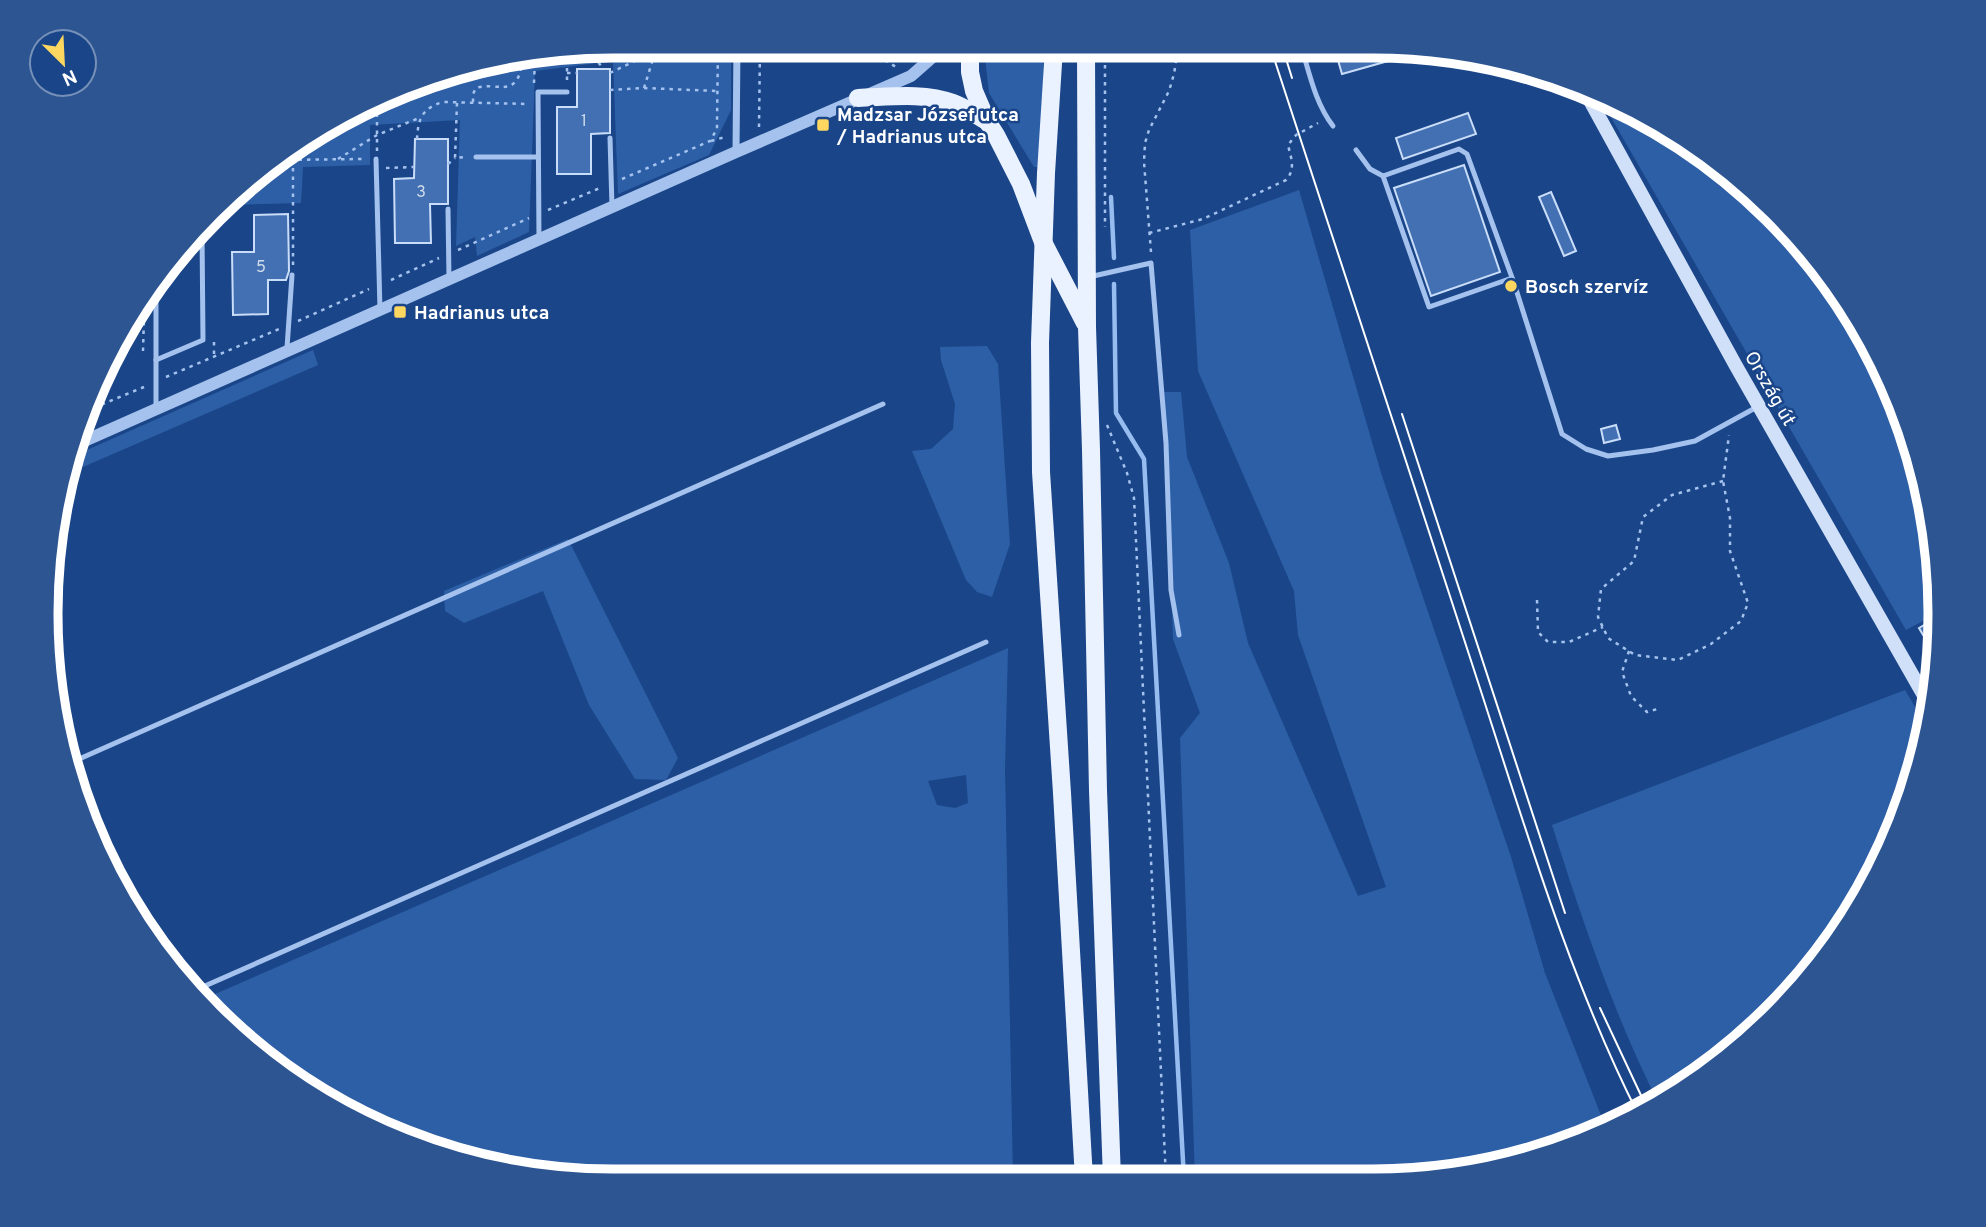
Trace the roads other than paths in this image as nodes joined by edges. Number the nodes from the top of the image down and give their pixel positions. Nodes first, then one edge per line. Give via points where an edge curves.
1 (737, 58) edge
2 (931, 58) edge
3 (970, 58) edge
4 (1053, 58) edge
5 (1086, 58) edge
6 (1305, 58) edge
7 (568, 92) road end
8 (858, 98) junction
9 (1590, 102) edge
10 (987, 121) junction
11 (1333, 126) dead end
12 (610, 138) dead end
13 (1356, 150) dead end
14 (736, 152) junction
15 (476, 157) road end
16 (538, 157) junction
17 (376, 159) road end
18 (1383, 176) junction
19 (612, 207) junction
20 (448, 209) dead end
21 (538, 240) junction
22 (202, 241) edge
23 (1043, 242) junction
24 (292, 275) road end
25 (1086, 278) junction
26 (1512, 278) junction
27 (449, 279) junction
28 (156, 298) edge
29 (380, 310) junction
30 (1087, 327) junction
31 (287, 351) junction
32 (156, 360) junction
33 (883, 404) dead end
34 (1760, 406) junction
35 (156, 410) junction
36 (85, 441) edge
37 (1179, 635) dead end
38 (986, 642) dead end
39 (1922, 692) edge
40 (77, 759) edge
41 (203, 987) edge
42 (1083, 1169) edge
43 (1112, 1169) edge

1 - 14 street
2 - 8 street via 911,76
3 - 10 main road via 974,91
4 - 23 main road
5 - 25 main road
6 - 11 lane via 1324,114
7 - 16 lane via 538,92
8 - 10 main road via 929,97 953,103
8 - 14 street
9 - 34 main road, Ország út
10 - 23 main road via 1021,184
12 - 19 lane
13 - 18 lane via 1370,169
14 - 19 street
15 - 16 lane
16 - 21 lane
17 - 29 lane
18 - 26 lane via 1459,149 1467,154
18 - 26 lane via 1429,307
19 - 21 street
20 - 27 lane
21 - 27 street
22 - 32 lane via 203,340
23 - 30 main road
23 - 42 main road via 1041,472
24 - 31 lane
25 - 30 main road
25 - 37 lane via 1152,263 1166,443 1171,590
26 - 34 lane via 1562,435 1586,449 1608,456 1695,441
27 - 29 street
28 - 32 lane
29 - 31 street
30 - 43 main road
31 - 35 street
32 - 35 lane
33 - 40 lane
34 - 39 main road, Ország út
35 - 36 street
38 - 41 lane

